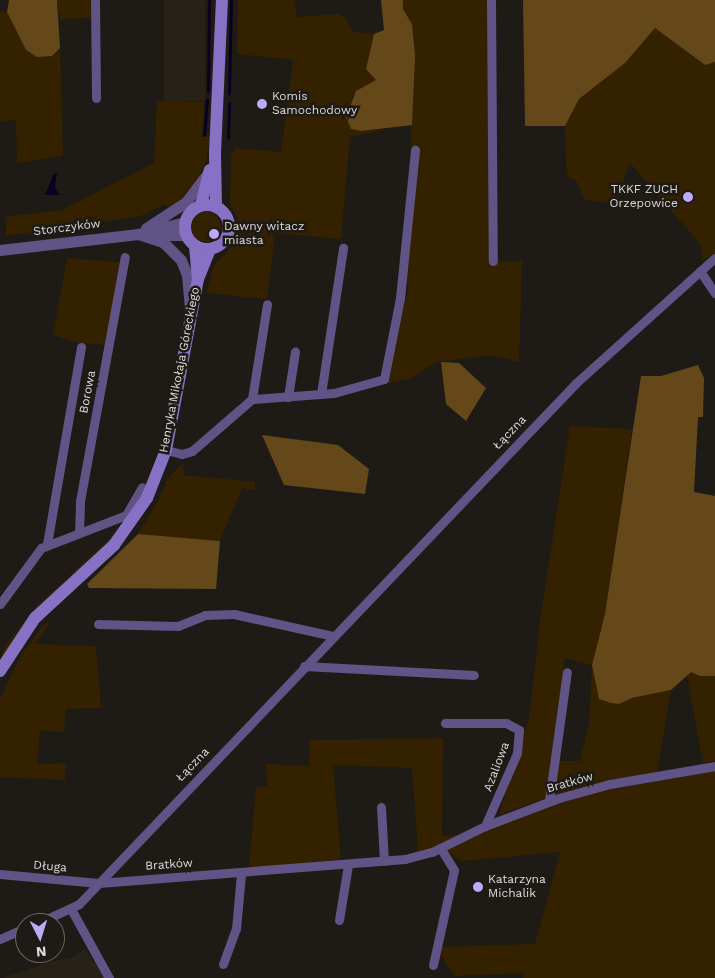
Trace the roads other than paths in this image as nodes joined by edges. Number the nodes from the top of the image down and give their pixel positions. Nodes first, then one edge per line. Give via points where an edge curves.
1 (95, 0) edge
2 (491, 0) edge
3 (220, 3) edge
4 (96, 98) dead end
5 (415, 150) dead end
6 (215, 153) junction
7 (210, 169) junction
8 (202, 205) junction
9 (216, 207) junction
10 (185, 222) junction
11 (138, 234) junction
12 (186, 235) junction
13 (195, 246) junction
14 (343, 248) dead end
15 (210, 249) junction
16 (0, 250) edge
17 (125, 257) dead end
18 (715, 258) edge
19 (493, 261) dead end
20 (700, 271) junction
21 (198, 279) junction
22 (715, 293) edge
23 (267, 304) dead end
24 (190, 319) junction
25 (81, 347) dead end
26 (296, 352) dead end
27 (322, 394) junction
28 (288, 397) junction
29 (252, 399) junction
30 (166, 450) junction
31 (142, 486) dead end
32 (79, 533) junction
33 (47, 544) junction
34 (0, 604) edge
35 (98, 624) dead end
36 (333, 636) junction
37 (304, 666) junction
38 (0, 671) edge
39 (567, 672) dead end
40 (474, 674) dead end
41 (445, 723) dead end
42 (715, 766) edge
43 (549, 801) junction
44 (381, 807) dead end
45 (485, 826) junction
46 (440, 848) junction
47 (384, 861) junction
48 (348, 865) junction
49 (0, 874) edge
50 (241, 874) junction
51 (98, 883) junction
52 (71, 909) junction
53 (62, 913) edge
54 (339, 920) dead end
55 (15, 932) edge
56 (0, 939) edge
57 (223, 964) dead end
58 (433, 965) dead end
59 (109, 978) edge

1 - 4 street
2 - 19 street
3 - 6 main road
5 - 27 street via 400,298 384,379
6 - 7 main road
6 - 9 main road
7 - 8 main road
7 - 11 street via 186,202
8 - 9 main road
8 - 10 main road via 192,211
9 - 15 main road via 226,216 229,229 224,241
10 - 11 street, Storczyków
10 - 12 main road
11 - 12 street, Storczyków
11 - 16 street, Storczyków
11 - 24 street via 163,242 181,260 187,275
12 - 13 main road
13 - 15 main road
13 - 21 main road, Henryka Mikołaja Góreckiego
14 - 27 street
15 - 21 main road, Henryka Mikołaja Góreckiego
17 - 32 street, Borowa via 80,501
18 - 20 street, Łączna
20 - 22 street
20 - 36 street, Łączna via 576,383
21 - 24 main road, Henryka Mikołaja Góreckiego
23 - 29 street
24 - 30 main road, Henryka Mikołaja Góreckiego
25 - 33 street, Borowa
26 - 28 street
27 - 28 street
28 - 29 street
29 - 30 street via 190,452
30 - 38 main road, Henryka Mikołaja Góreckiego via 155,483 132,522 105,554 35,618
31 - 32 street via 126,515
32 - 33 street
33 - 34 street via 36,553
35 - 36 street via 178,626 205,615 234,614
36 - 37 street, Łączna
37 - 40 street
37 - 51 street, Łączna
39 - 43 street
41 - 45 street, Azaliowa via 506,722 519,730 517,753
42 - 43 street, Bratków via 610,784
43 - 45 street, Bratków
44 - 47 street
45 - 46 street, Bratków
46 - 47 street, Bratków via 413,858
46 - 58 street via 454,870
47 - 48 street, Bratków
48 - 50 street, Bratków
48 - 54 street
49 - 51 street, Długa
50 - 51 street, Bratków
50 - 57 street via 236,929
51 - 52 street, Łączna
52 - 53 street, Łączna
52 - 59 street
55 - 56 street

